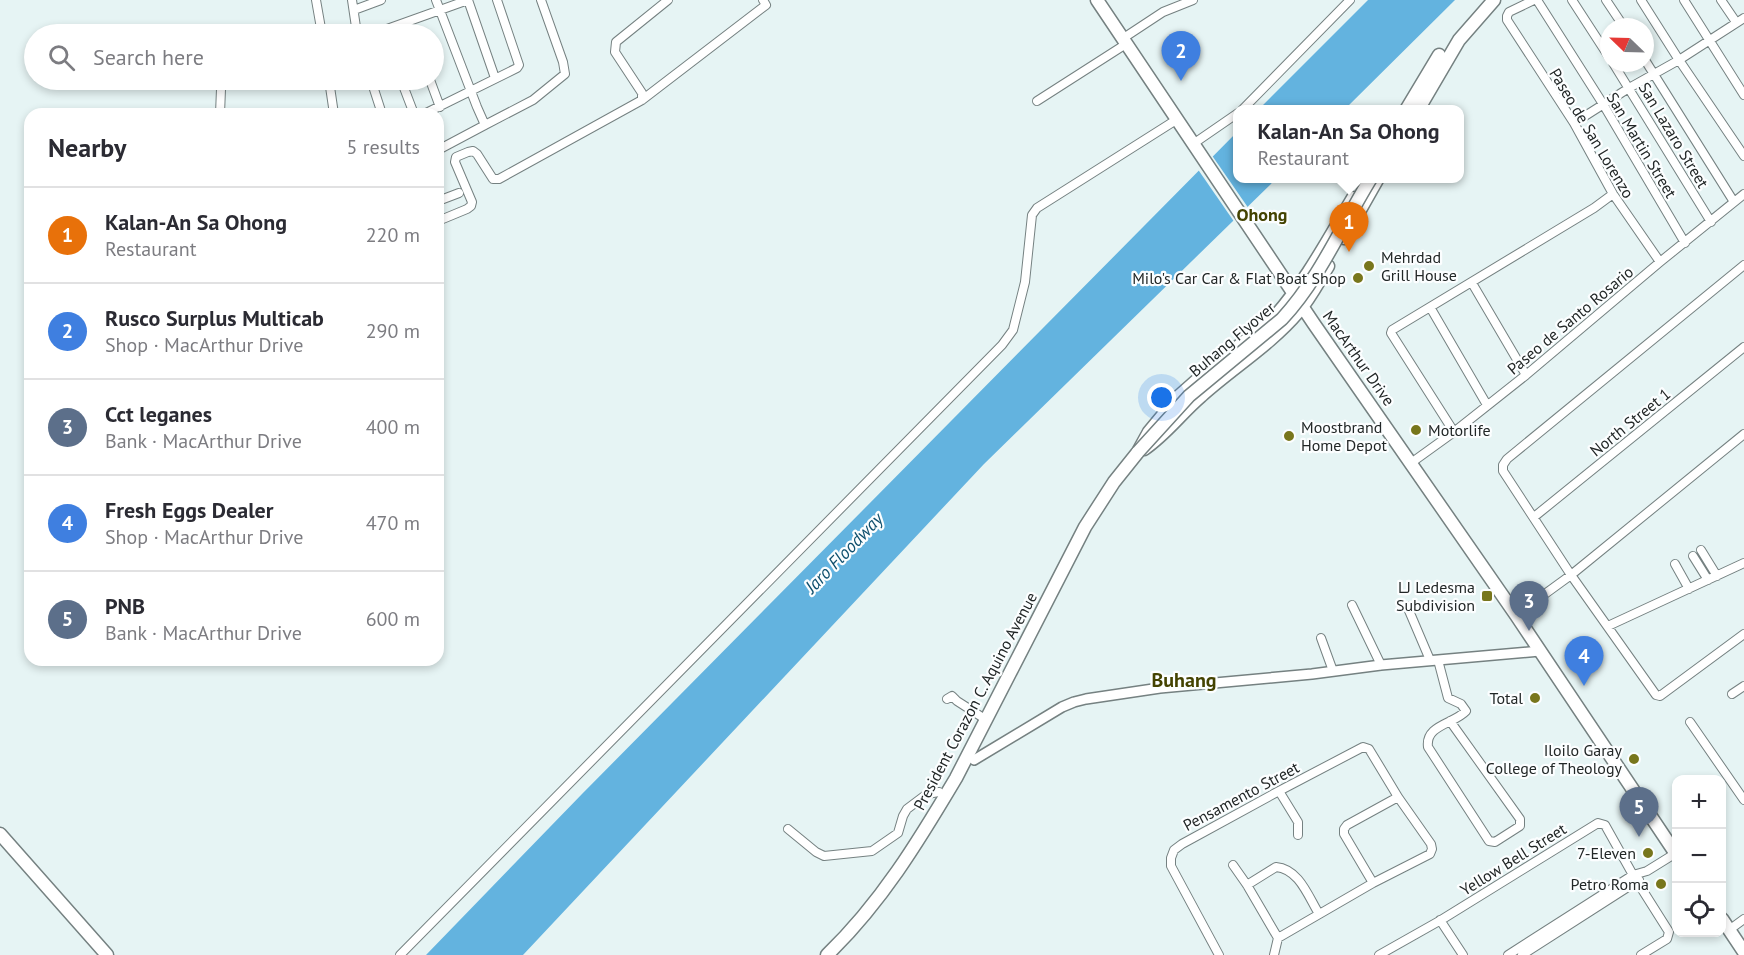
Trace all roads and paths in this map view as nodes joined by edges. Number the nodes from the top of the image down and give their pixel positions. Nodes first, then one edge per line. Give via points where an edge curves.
1 (316, 0) edge
2 (352, 0) edge
3 (381, 0) edge
4 (436, 0) edge
5 (468, 0) edge
6 (497, 0) edge
7 (541, 0) edge
8 (668, 0) edge
9 (1096, 0) edge
10 (1193, 0) edge
11 (1350, 0) edge
12 (1482, 0) edge
13 (1494, 0) edge
14 (1535, 0) edge
15 (1572, 0) edge
16 (1606, 0) edge
17 (1641, 0) edge
18 (1684, 0) edge
19 (1721, 0) edge
20 (767, 2) edge
21 (354, 10) junction
22 (440, 10) junction
23 (1618, 18) edge
24 (1740, 20) edge
25 (320, 24) edge
26 (356, 24) edge
27 (401, 24) edge
28 (1710, 40) junction
29 (1124, 41) junction
30 (1600, 43) edge
31 (1679, 60) junction
32 (1619, 72) edge
33 (1653, 72) edge
34 (1655, 75) junction
35 (495, 78) junction
36 (1430, 79) junction
37 (1629, 88) junction
38 (221, 90) edge
39 (330, 90) edge
40 (374, 90) edge
41 (405, 90) edge
42 (434, 90) edge
43 (471, 90) junction
44 (1744, 95) edge
45 (642, 100) junction
46 (1037, 101) dead end
47 (1603, 104) junction
48 (1247, 105) edge
49 (1410, 105) edge
50 (1415, 105) edge
51 (1420, 105) edge
52 (440, 107) joint
53 (220, 108) edge
54 (333, 108) edge
55 (380, 108) edge
56 (412, 108) edge
57 (1233, 117) edge
58 (1176, 120) junction
59 (1574, 123) junction
60 (485, 124) junction
61 (1194, 146) junction
62 (444, 147) edge
63 (1744, 156) edge
64 (1361, 183) edge
65 (1368, 183) edge
66 (1375, 183) edge
67 (459, 193) dead end
68 (1744, 194) edge
69 (1613, 195) junction
70 (444, 199) edge
71 (1734, 202) junction
72 (444, 219) edge
73 (1711, 222) junction
74 (1685, 243) junction
75 (1660, 262) junction
76 (1744, 265) edge
77 (1312, 268) junction
78 (1282, 275) junction
79 (1472, 283) junction
80 (1315, 287) junction
81 (1294, 293) junction
82 (1302, 306) junction
83 (1430, 307) junction
84 (1280, 312) junction
85 (1314, 324) junction
86 (1284, 327) junction
87 (1744, 347) edge
88 (1526, 375) junction
89 (1487, 405) junction
90 (1454, 432) junction
91 (1744, 434) edge
92 (1138, 453) junction
93 (1411, 463) junction
94 (1534, 517) junction
95 (1701, 550) dead end
96 (1693, 556) dead end
97 (1744, 563) edge
98 (1674, 564) dead end
99 (1571, 575) junction
100 (1716, 576) junction
101 (1708, 580) junction
102 (1689, 589) junction
103 (1352, 605) dead end
104 (1407, 606) dead end
105 (1516, 615) junction
106 (1608, 626) junction
107 (1744, 634) edge
108 (1322, 638) dead end
109 (1540, 651) junction
110 (1434, 660) junction
111 (1381, 665) junction
112 (1333, 672) junction
113 (1744, 686) edge
114 (1732, 694) dead end
115 (947, 699) dead end
116 (985, 719) junction
117 (1450, 721) junction
118 (1690, 722) dead end
119 (974, 760) joint
120 (954, 781) junction
121 (1279, 791) junction
122 (939, 792) joint
123 (1398, 797) junction
124 (1744, 800) edge
125 (788, 829) dead end
126 (0, 834) edge
127 (1298, 835) dead end
128 (1672, 847) edge
129 (1672, 855) edge
130 (1233, 865) dead end
131 (1635, 879) junction
132 (1373, 883) junction
133 (1247, 885) junction
134 (1319, 914) junction
135 (1744, 919) edge
136 (1440, 920) junction
137 (1726, 925) edge
138 (1729, 930) junction
139 (1278, 938) junction
140 (1744, 952) edge
141 (107, 955) edge
142 (400, 955) edge
143 (827, 955) edge
144 (1220, 955) edge
145 (1274, 955) edge
146 (1379, 955) edge
147 (1463, 955) edge
148 (1508, 955) edge
149 (1522, 955) edge
150 (1641, 955) edge

1 - 25 street
2 - 21 street
3 - 21 street
4 - 22 street
5 - 22 street
5 - 35 street
6 - 35 street via 519,65
7 - 60 street via 565,74 533,99
8 - 45 street via 616,42 615,52 642,93
9 - 29 main road, MacArthur Drive
10 - 29 street via 1163,12
11 - 48 street
12 - 36 main road via 1455,32
13 - 36 main road
14 - 47 street, San Martin Street
14 - 59 street, Paseo de San Lorenzo via 1509,12 1507,20
15 - 30 street
16 - 23 street
17 - 31 street
18 - 28 street
19 - 24 street
20 - 45 street
21 - 26 street
22 - 27 street
22 - 43 street
24 - 28 street
28 - 31 street
28 - 44 street
29 - 46 street
29 - 58 main road, MacArthur Drive
31 - 34 street
31 - 63 street
32 - 37 street, San Lazaro Street
33 - 34 street
34 - 37 street
34 - 71 street
35 - 43 street
36 - 49 main road
36 - 50 main road
36 - 51 main road
37 - 47 street
37 - 73 street, San Lazaro Street
38 - 53 street
39 - 54 street
40 - 55 street
41 - 56 street
42 - 52 street
43 - 52 street
43 - 60 street
45 - 72 street via 499,180 493,179 473,151 456,157 472,202 467,210
47 - 59 street
47 - 74 street, San Martin Street
57 - 61 street
58 - 61 main road, MacArthur Drive
58 - 142 street via 1037,208 1032,215 1025,282 1013,330 1002,345
59 - 69 street, Paseo de San Lorenzo
60 - 62 street
61 - 78 main road, MacArthur Drive
64 - 77 main road, President Corazon C. Aquino Avenue
65 - 92 main road, Buhang Flyover, bridge via 1295,306 1189,396
66 - 80 main road, President Corazon C. Aquino Avenue
67 - 70 street
68 - 71 street, Paseo de Santo Rosario
69 - 75 street, Paseo de San Lorenzo
69 - 79 street
71 - 73 street, Paseo de Santo Rosario
73 - 74 street, Paseo de Santo Rosario
74 - 75 street, Paseo de Santo Rosario
75 - 88 street, Paseo de Santo Rosario
76 - 94 street via 1507,459 1503,471
77 - 78 main road via 1300,277
77 - 81 main road, President Corazon C. Aquino Avenue
78 - 81 main road, MacArthur Drive
78 - 84 main road
79 - 83 street
79 - 88 street
80 - 82 main road, President Corazon C. Aquino Avenue
80 - 85 main road
81 - 82 main road, MacArthur Drive
81 - 84 main road, President Corazon C. Aquino Avenue
82 - 85 main road, MacArthur Drive
82 - 86 main road, President Corazon C. Aquino Avenue
83 - 89 street
83 - 90 street via 1391,333
84 - 92 main road, President Corazon C. Aquino Avenue via 1178,397 1149,432
85 - 86 main road
85 - 93 main road, MacArthur Drive
86 - 92 main road, President Corazon C. Aquino Avenue via 1202,394 1158,440
87 - 94 street, North Street 1
88 - 89 street, Paseo de Santo Rosario
89 - 90 street, Paseo de Santo Rosario
90 - 93 street, Paseo de Santo Rosario
91 - 99 street
92 - 116 main road, President Corazon C. Aquino Avenue via 1085,527
93 - 105 main road, MacArthur Drive
94 - 99 street
95 - 100 street
96 - 101 street
97 - 100 street
98 - 102 street
99 - 105 street
99 - 106 street
100 - 101 street
101 - 102 street
102 - 106 street
103 - 111 street
104 - 110 street
105 - 109 main road, MacArthur Drive
106 - 107 street via 1653,693 1660,696
108 - 112 street
109 - 110 street
109 - 128 main road, MacArthur Drive
110 - 111 street
110 - 117 street via 1445,700 1461,704 1466,711
111 - 112 street
112 - 119 street via 1160,688 1074,702
113 - 114 street
115 - 116 street via 952,696
116 - 120 main road, President Corazon C. Aquino Avenue
117 - 117 street via 1520,819 1520,826 1495,842 1489,841 1428,747 1430,734
118 - 124 street
119 - 120 main road
120 - 122 main road
120 - 143 main road, President Corazon C. Aquino Avenue via 884,891
121 - 123 street, Pensamento Street via 1363,747 1369,749
121 - 127 street via 1298,822
121 - 144 street, Pensamento Street via 1192,838 1174,850 1171,858 1171,866
122 - 125 street via 927,794 907,809 898,833 872,851 824,856
123 - 132 street via 1344,829
123 - 132 street via 1432,849 1430,854
126 - 141 main road
129 - 131 street
130 - 133 street
131 - 136 street, Yellow Bell Street via 1605,825 1598,823
131 - 148 street
131 - 149 street
131 - 150 street, Yellow Bell Street via 1669,933 1667,939
132 - 134 street
133 - 134 street via 1276,867 1289,869
133 - 139 street
134 - 139 street
135 - 138 street
136 - 146 street, Yellow Bell Street
136 - 147 street
137 - 138 main road
138 - 140 main road
139 - 145 street

